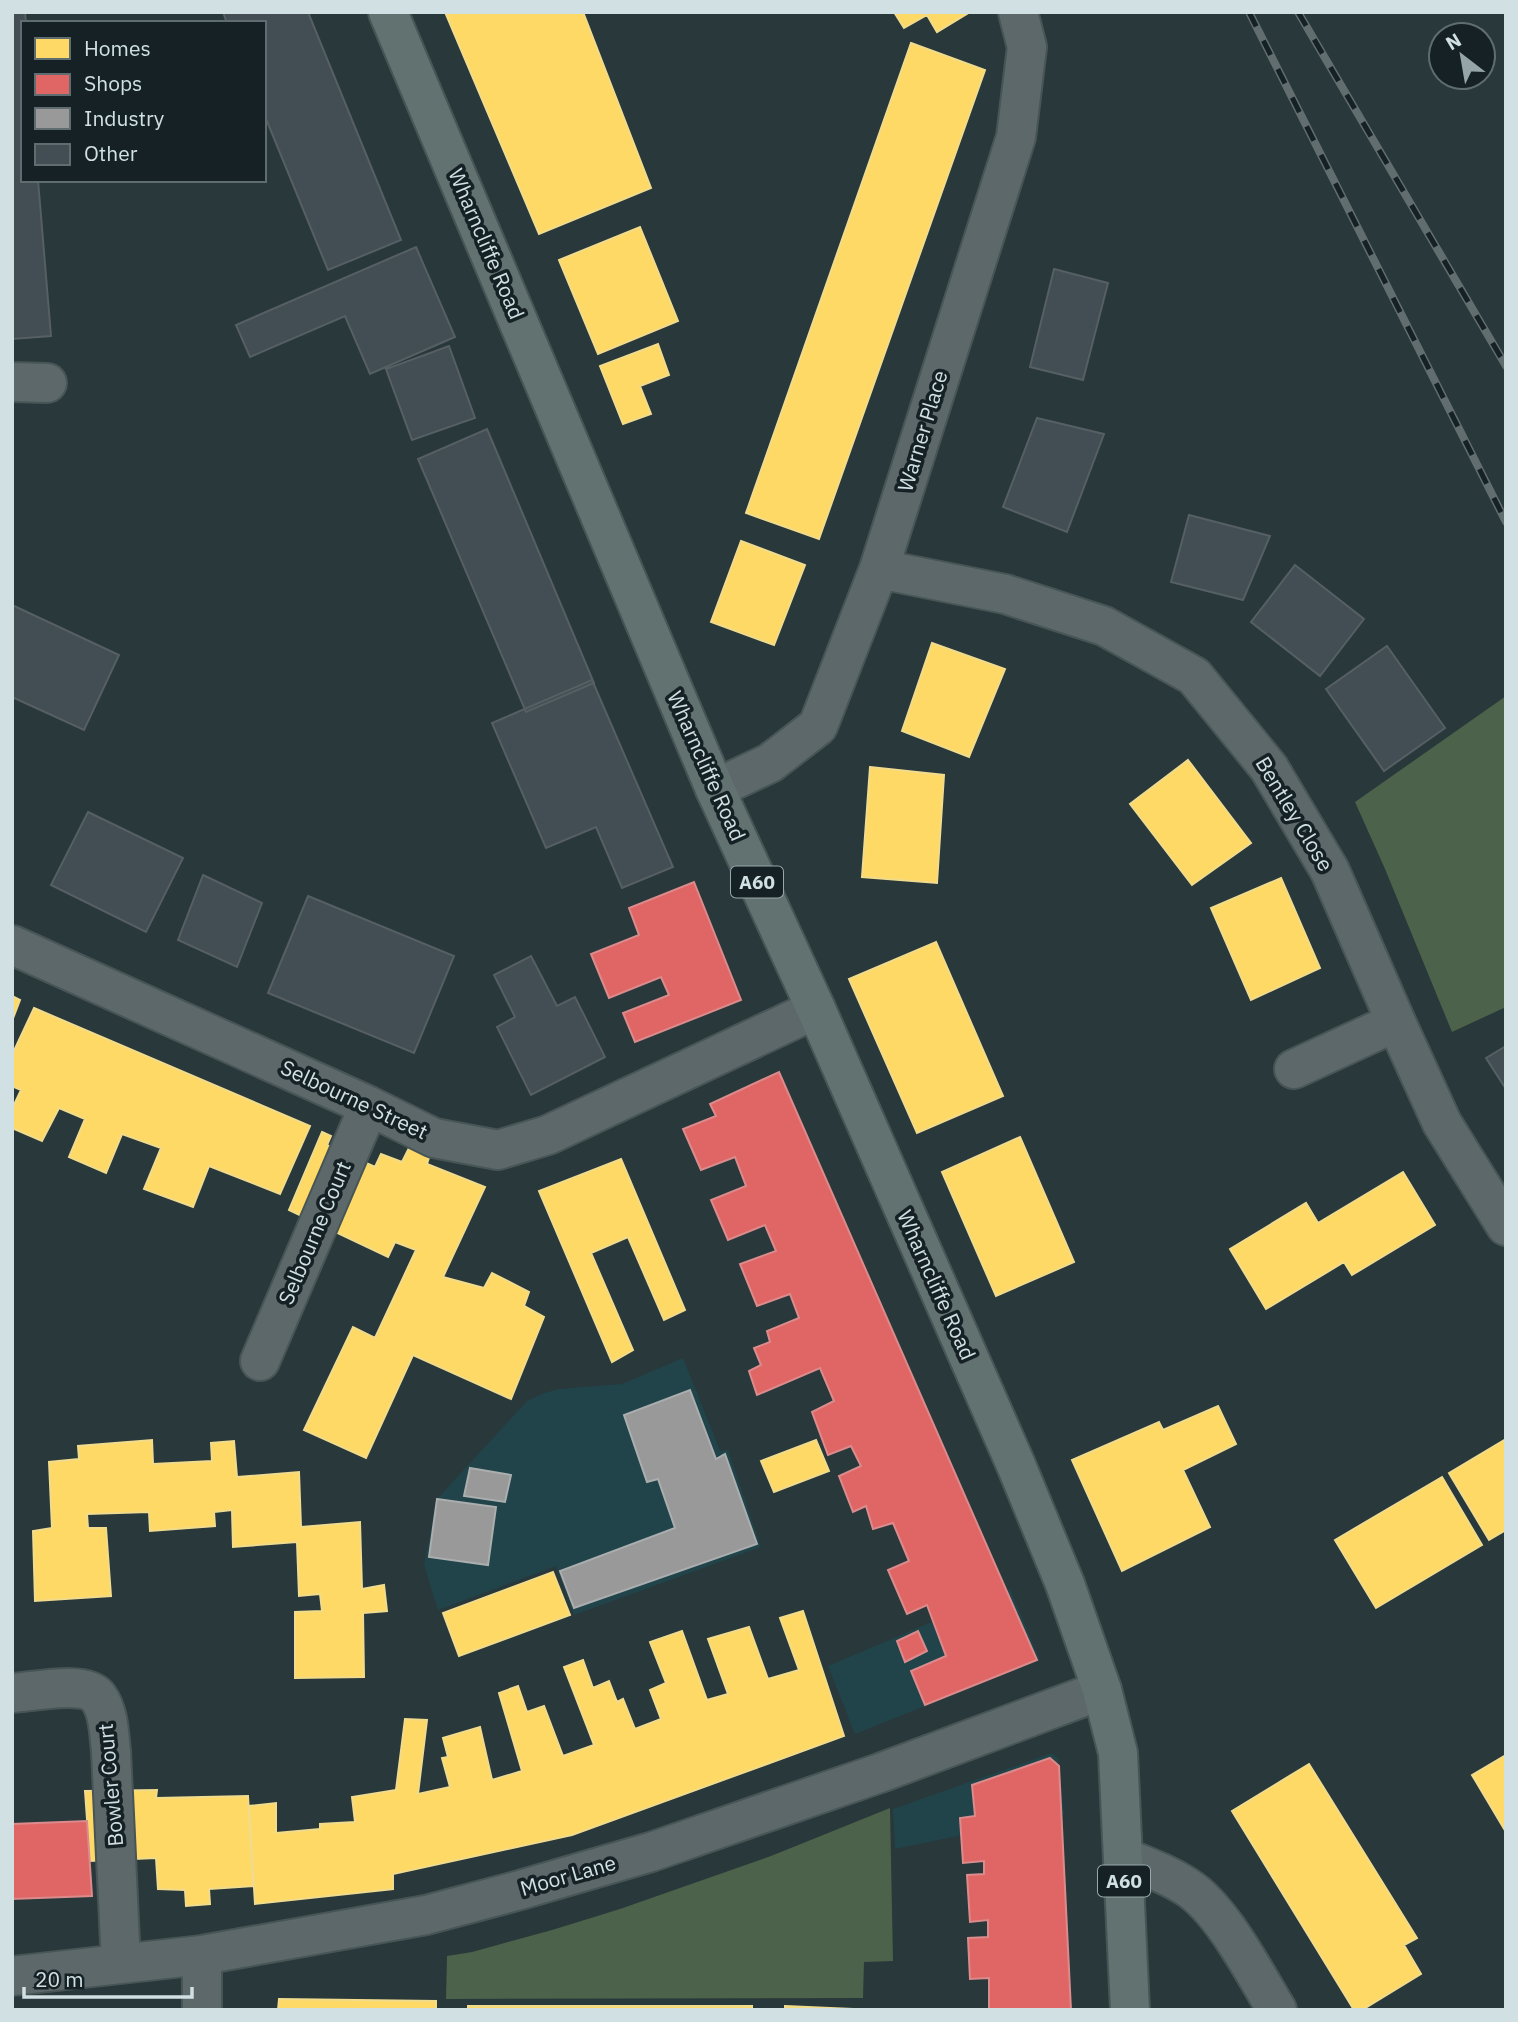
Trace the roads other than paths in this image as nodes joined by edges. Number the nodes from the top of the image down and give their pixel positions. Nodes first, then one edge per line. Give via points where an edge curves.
1 (388, 12) edge
2 (1018, 12) edge
3 (879, 569) junction
4 (715, 789) junction
5 (12, 945) edge
6 (816, 1009) junction
7 (1396, 1022) junction
8 (1294, 1069) dead end
9 (369, 1106) junction
10 (1506, 1226) edge
11 (260, 1361) dead end
12 (1102, 1690) junction
13 (12, 1693) edge
14 (1123, 1857) junction
15 (202, 1955) junction
16 (121, 1963) junction
17 (12, 1976) edge
18 (202, 2010) edge
19 (1130, 2010) edge
20 (1277, 2010) edge

1 - 4 main road, Wharncliffe Road / A60
2 - 3 street, Warner Place via 1027,47 1016,136
3 - 4 street, Warner Place via 818,726 770,763
3 - 7 street, Bentley Close via 1005,594 1104,626 1194,676 1269,768 1330,871
4 - 6 main road, Wharncliffe Road / A60
5 - 9 street, Selbourne Street
6 - 9 street, Selbourne Street via 548,1135 498,1150 434,1138
6 - 12 main road, Wharncliffe Road / A60 via 1016,1465
7 - 8 street
7 - 10 street, Bentley Close via 1442,1123
9 - 11 street, Selbourne Court
12 - 14 main road, Wharncliffe Road / A60 via 1118,1753
12 - 15 street, Moor Lane via 651,1852 426,1915
13 - 16 street, Bowler Court via 80,1687 100,1699 111,1751
14 - 19 main road, A60
14 - 20 street via 1190,1888 1219,1916
15 - 16 street, Moor Lane
15 - 18 street
16 - 17 street, Moor Lane

